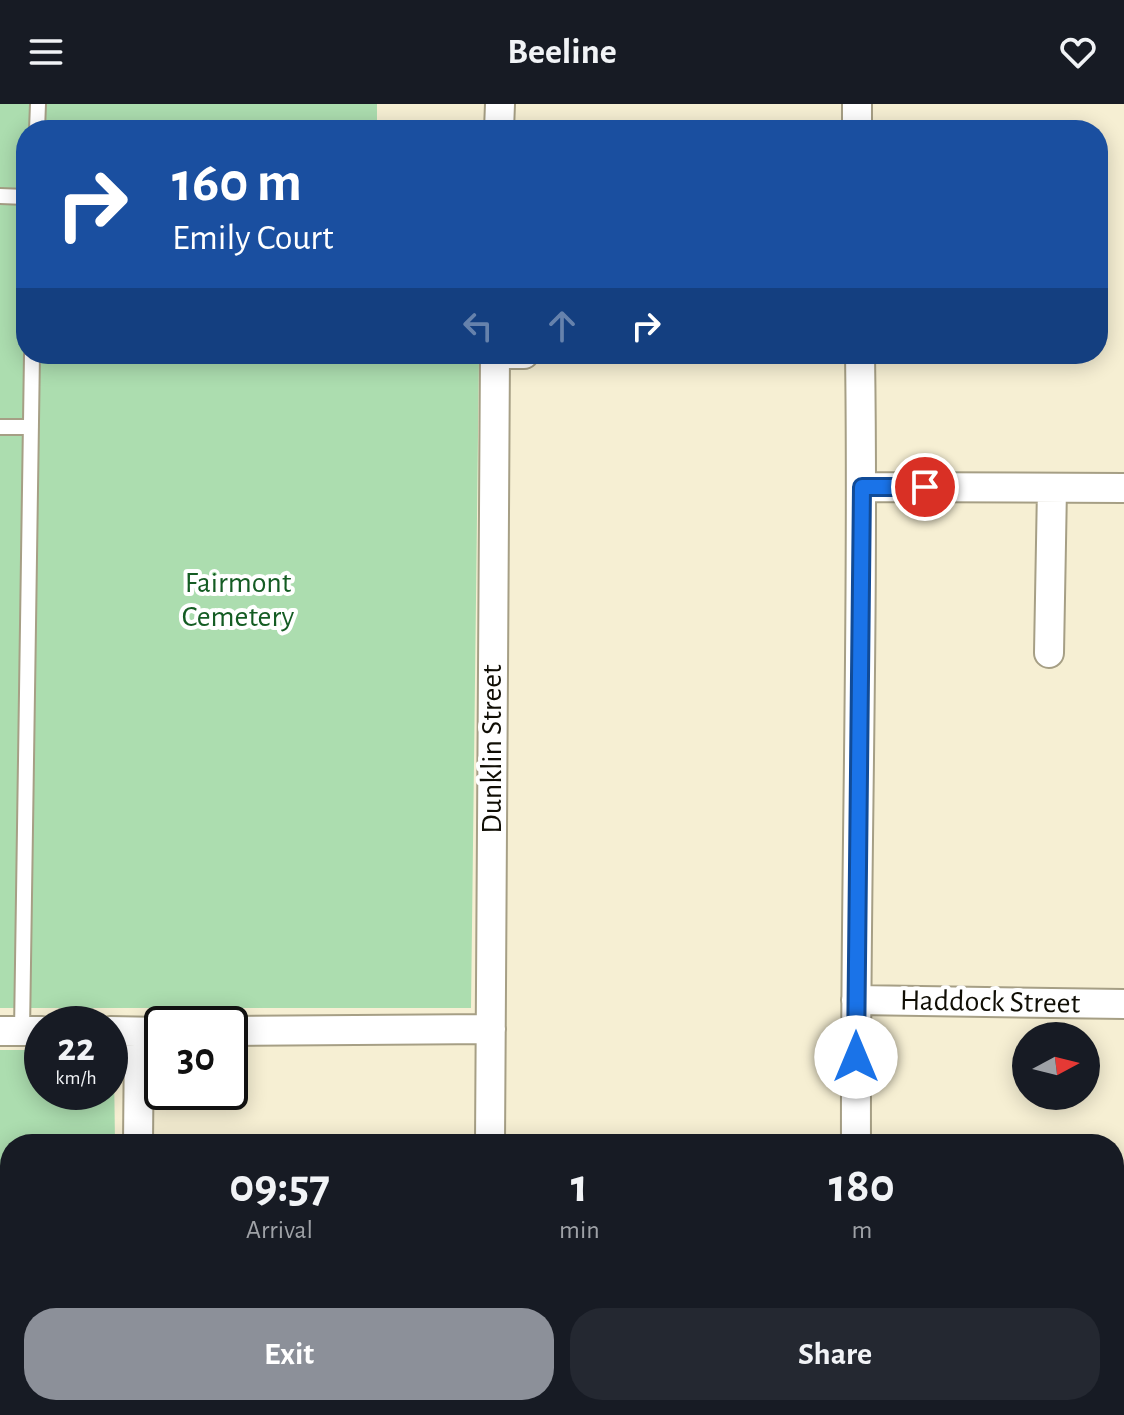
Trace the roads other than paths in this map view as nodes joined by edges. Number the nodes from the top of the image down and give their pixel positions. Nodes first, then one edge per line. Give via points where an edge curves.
1 (32, 364) edge
2 (495, 364) edge
3 (860, 364) edge
4 (0, 427) edge
5 (31, 427) junction
6 (862, 487) junction
7 (1052, 488) junction
8 (1124, 488) edge
9 (1049, 653) dead end
10 (856, 1000) junction
11 (1124, 1004) edge
12 (491, 1029) junction
13 (21, 1031) edge
14 (248, 1031) edge
15 (144, 1088) edge
16 (139, 1134) edge
17 (490, 1134) edge
18 (856, 1134) edge

1 - 5 lane
2 - 12 street, Dunklin Street
3 - 6 street
4 - 5 lane
5 - 13 lane
6 - 7 street
6 - 10 street
7 - 8 street
7 - 9 street
10 - 11 street, Haddock Street
10 - 18 street
12 - 14 street
12 - 17 street, Dunklin Street
15 - 16 street

